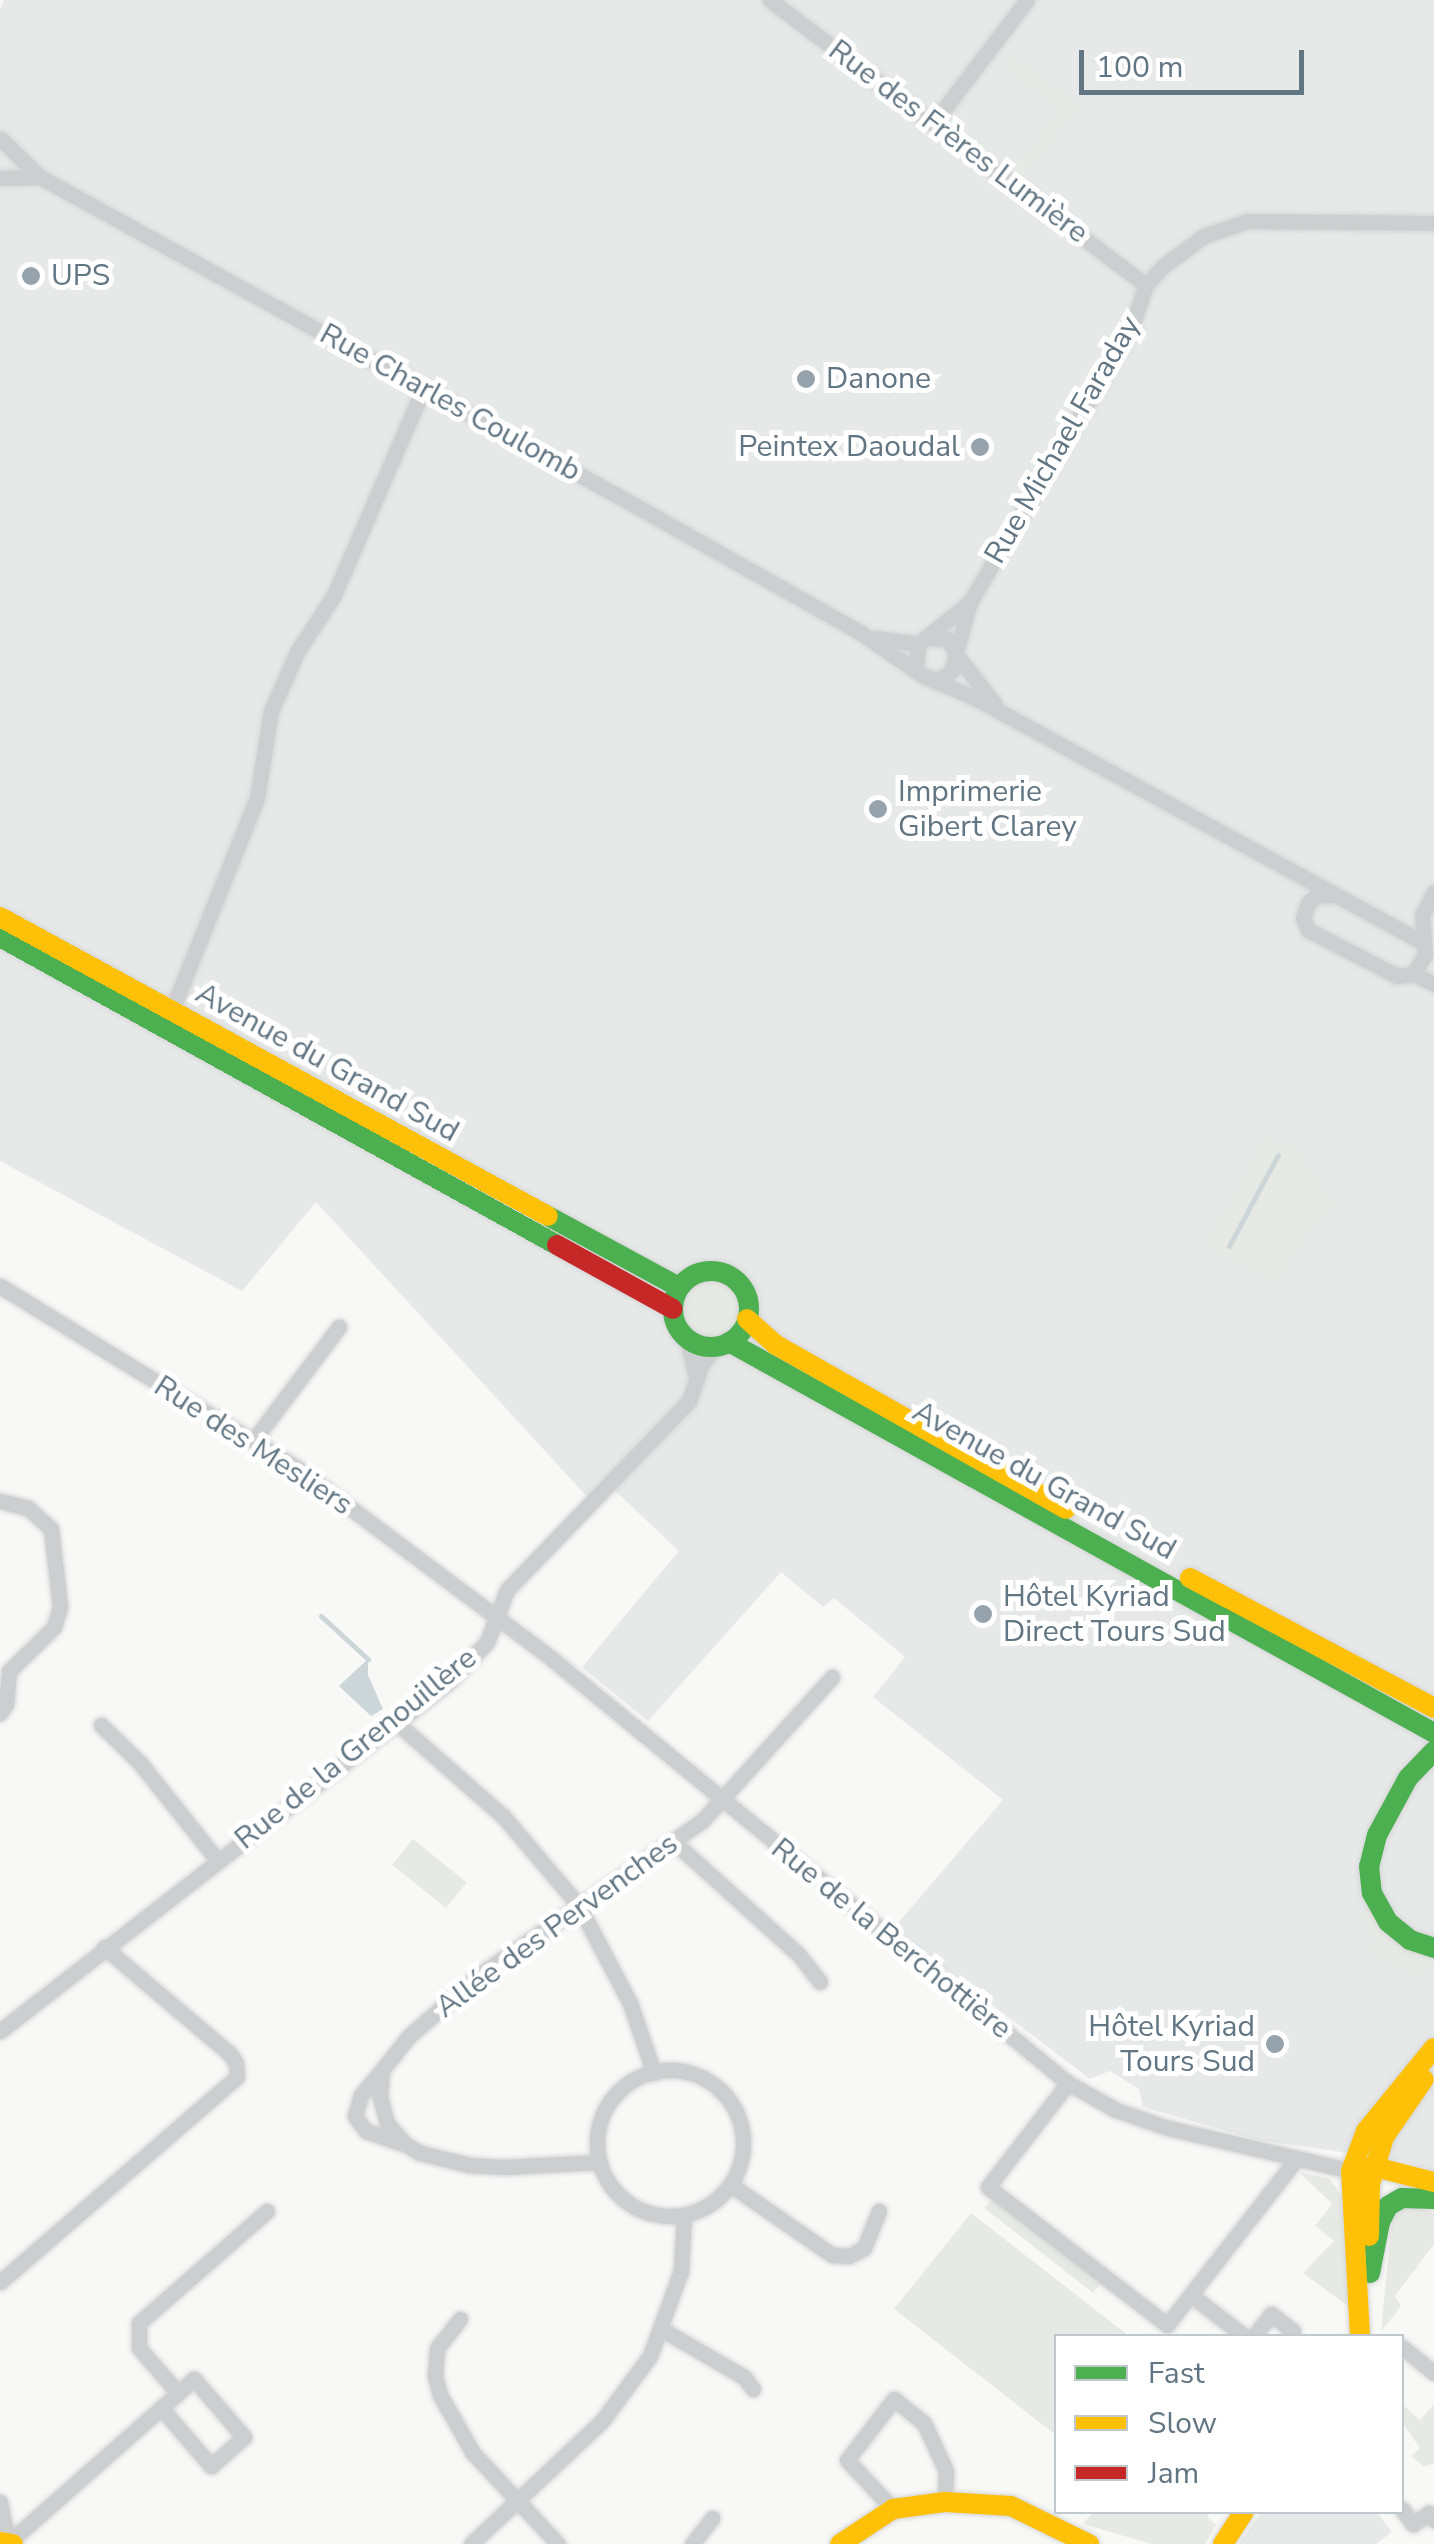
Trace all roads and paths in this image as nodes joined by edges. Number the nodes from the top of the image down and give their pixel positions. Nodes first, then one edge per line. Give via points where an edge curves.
1 (770, 0) edge
2 (1027, 0) edge
3 (934, 121) junction
4 (1, 138) edge
5 (0, 160) edge
6 (40, 177) junction
7 (0, 178) edge
8 (1434, 223) edge
9 (1146, 285) junction
10 (424, 387) junction
11 (970, 602) junction
12 (858, 632) junction
13 (921, 642) junction
14 (956, 654) junction
15 (916, 668) junction
16 (939, 679) junction
17 (1003, 714) junction
18 (1287, 871) junction
19 (1434, 892) edge
20 (1332, 895) junction
21 (1308, 903) junction
22 (0, 916) edge
23 (0, 937) edge
24 (1427, 954) edge
25 (1413, 974) junction
26 (1434, 984) edge
27 (171, 1012) junction
28 (0, 1286) edge
29 (680, 1288) junction
30 (673, 1309) junction
31 (747, 1319) junction
32 (339, 1328) dead end
33 (686, 1337) junction
34 (723, 1344) junction
35 (696, 1376) junction
36 (252, 1441) junction
37 (0, 1502) edge
38 (496, 1621) junction
39 (832, 1676) dead end
40 (1434, 1708) edge
41 (0, 1712) edge
42 (397, 1722) junction
43 (101, 1725) dead end
44 (1434, 1733) edge
45 (1434, 1750) edge
46 (720, 1798) junction
47 (674, 1842) junction
48 (218, 1861) junction
49 (579, 1906) junction
50 (104, 1948) junction
51 (1434, 1948) edge
52 (820, 1982) dead end
53 (0, 2031) edge
54 (1434, 2048) edge
55 (1434, 2066) edge
56 (382, 2070) junction
57 (654, 2072) junction
58 (1068, 2083) junction
59 (405, 2144) junction
60 (1296, 2158) junction
61 (600, 2162) junction
62 (1342, 2168) junction
63 (1372, 2175) junction
64 (731, 2185) junction
65 (1430, 2193) edge
66 (267, 2211) dead end
67 (879, 2212) dead end
68 (684, 2215) junction
69 (1370, 2274) junction
70 (0, 2282) edge
71 (1190, 2295) junction
72 (460, 2320) dead end
73 (663, 2330) junction
74 (1241, 2334) edge
75 (1256, 2334) edge
76 (1291, 2334) edge
77 (1361, 2334) edge
78 (1362, 2334) edge
79 (1404, 2349) edge
80 (1434, 2372) edge
81 (753, 2390) dead end
82 (178, 2393) junction
83 (161, 2408) junction
84 (0, 2502) edge
85 (516, 2502) junction
86 (945, 2502) junction
87 (894, 2509) junction
88 (1404, 2513) edge
89 (1243, 2514) edge
90 (1432, 2514) edge
91 (712, 2518) dead end
92 (0, 2542) edge
93 (10, 2543) edge
94 (472, 2544) edge
95 (558, 2544) edge
96 (692, 2544) edge
97 (840, 2544) edge
98 (1089, 2544) edge
99 (1223, 2544) edge

1 - 3 street, Rue des Frères Lumière
2 - 3 street
3 - 9 street, Rue des Frères Lumière
4 - 5 street
4 - 6 street, Rue Charles Coulomb
6 - 7 street
6 - 10 street, Rue Charles Coulomb
8 - 9 street, Rue Michael Faraday via 1232,224 1198,240
9 - 11 street, Rue Michael Faraday via 1131,329
10 - 12 street, Rue Charles Coulomb
10 - 27 street via 334,594 297,652 271,712 258,798
11 - 13 street, Rue Michael Faraday
11 - 14 street, Rue Michael Faraday
12 - 13 street, Rue Charles Coulomb
12 - 15 street, Rue Charles Coulomb
13 - 14 street, Rue Charles Coulomb via 940,636
13 - 15 street
14 - 16 street via 952,671
14 - 17 street, Rue Charles Coulomb
15 - 16 street, Rue Charles Coulomb
16 - 17 street, Rue Charles Coulomb
17 - 18 street, Rue Charles Coulomb
18 - 20 street, Rue Charles Coulomb
18 - 21 street, Rue Charles Coulomb
19 - 24 street via 1422,915
20 - 21 street
20 - 24 street, Rue Charles Coulomb
21 - 25 street, Rue Charles Coulomb via 1304,925 1314,935 1397,976
22 - 27 main road, Avenue du Grand Sud
23 - 30 main road, Avenue du Grand Sud
24 - 25 street
25 - 26 street, Rue Charles Coulomb
27 - 29 main road, Avenue du Grand Sud
28 - 36 street, Rue des Mesliers
29 - 30 main road
29 - 31 main road via 705,1271 725,1274 746,1297
30 - 33 main road
31 - 34 main road
31 - 40 main road, Avenue du Grand Sud via 776,1345 1005,1475
32 - 36 street
33 - 34 main road
33 - 35 street
34 - 35 street, Rue de la Grenouillère
34 - 44 main road, Avenue du Grand Sud
35 - 38 street, Rue de la Grenouillère via 689,1401 507,1590
36 - 38 street, Rue des Mesliers
37 - 41 street via 28,1508 51,1529 60,1607 54,1627 10,1671
38 - 42 street, Rue de la Grenouillère via 488,1642 450,1681
38 - 46 street, Rue de la Berchottière via 565,1669
39 - 46 street, Allée des Pervenches
42 - 48 street, Rue de la Grenouillère
42 - 49 street via 503,1816
43 - 48 street
45 - 51 main road via 1408,1778 1377,1835 1369,1866 1372,1894 1388,1922
46 - 47 street, Allée des Pervenches
46 - 58 street, Rue de la Berchottière
47 - 49 street, Allée des Pervenches
47 - 52 street
48 - 50 street, Rue de la Grenouillère
49 - 56 street, Allée des Pervenches via 440,2006
49 - 57 street via 630,2003
50 - 53 street, Rue de la Grenouillère
50 - 70 street via 230,2054 237,2077
54 - 62 main road
55 - 63 main road via 1384,2138
56 - 59 street via 382,2111
56 - 59 street, Allée des Pervenches via 360,2096 355,2116 366,2131
57 - 61 street via 608,2105 599,2125
57 - 64 street via 702,2077 733,2104 744,2145
58 - 60 street, Rue de la Berchottière via 1168,2128
58 - 71 street via 988,2186 1168,2326
59 - 61 street via 469,2165
60 - 62 street, Rue de la Berchottière
60 - 71 street
61 - 68 street via 626,2202 644,2212
62 - 63 main road
62 - 77 main road
63 - 65 main road
63 - 69 main road
64 - 67 street via 832,2256 864,2248
64 - 68 street via 704,2209
65 - 69 main road via 1388,2206
66 - 82 street via 139,2324 139,2348
68 - 73 street via 682,2271
69 - 78 main road
71 - 74 street
72 - 85 street via 438,2348 440,2395 472,2453
73 - 81 street via 744,2377
73 - 85 street via 624,2396
75 - 76 street via 1271,2314
79 - 80 street
82 - 83 street
82 - 83 street via 194,2380 244,2437 211,2466
83 - 93 street
84 - 93 street
85 - 94 street
85 - 95 street
86 - 87 main road
86 - 87 street via 946,2471 924,2423 894,2399 846,2460
86 - 98 main road via 1011,2506
87 - 97 main road
88 - 90 street via 1413,2524
89 - 99 main road
91 - 96 street
92 - 93 main road

